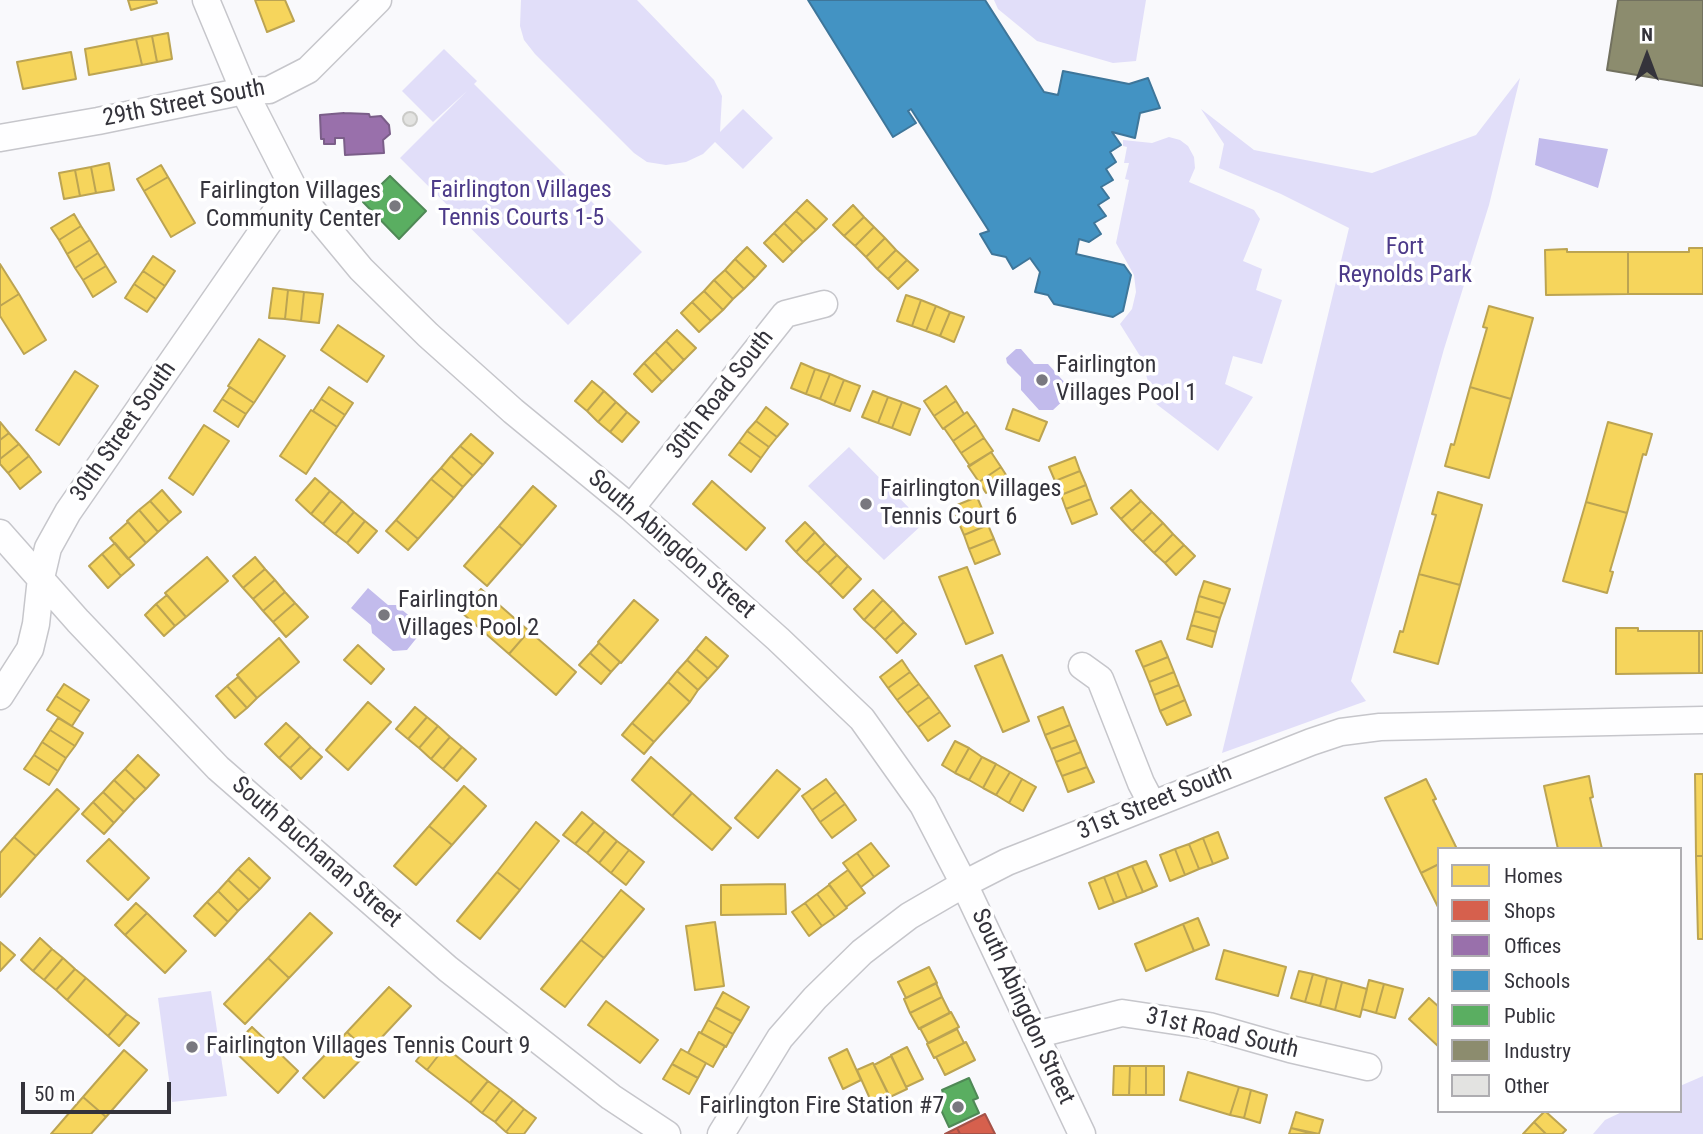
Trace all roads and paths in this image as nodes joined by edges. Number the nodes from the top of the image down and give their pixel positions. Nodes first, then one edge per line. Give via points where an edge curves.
1 (206, 0) edge
2 (378, 0) edge
3 (244, 91) junction
4 (0, 138) edge
5 (293, 187) junction
6 (824, 304) dead end
7 (631, 508) junction
8 (0, 533) edge
9 (41, 578) junction
10 (1082, 666) dead end
11 (0, 696) edge
12 (1703, 720) edge
13 (1152, 804) junction
14 (964, 884) junction
15 (1035, 1035) junction
16 (1368, 1067) dead end
17 (667, 1134) edge
18 (721, 1134) edge
19 (1082, 1134) edge

1 - 3 street, South Abingdon Street
2 - 3 street, 29th Street South via 307,70 269,90
3 - 4 street, 29th Street South
3 - 5 street, South Abingdon Street
5 - 7 street, South Abingdon Street via 361,269 428,335
5 - 9 street, 30th Street South via 68,512 48,548
6 - 7 street, 30th Road South via 785,314
7 - 14 street, South Abingdon Street via 862,719 923,804
8 - 9 street, South Buchanan Street
9 - 11 street, 30th Street South via 30,649
9 - 17 street, South Buchanan Street via 218,768 448,969 611,1097
10 - 13 street via 1100,679
12 - 13 street, 31st Street South via 1380,727 1340,733
13 - 14 street, 31st Street South
14 - 15 street, South Abingdon Street
14 - 18 street, 31st Street South via 909,916 862,952 815,998 780,1038
15 - 16 street, 31st Road South via 1122,1013 1209,1026
15 - 19 street, South Abingdon Street

